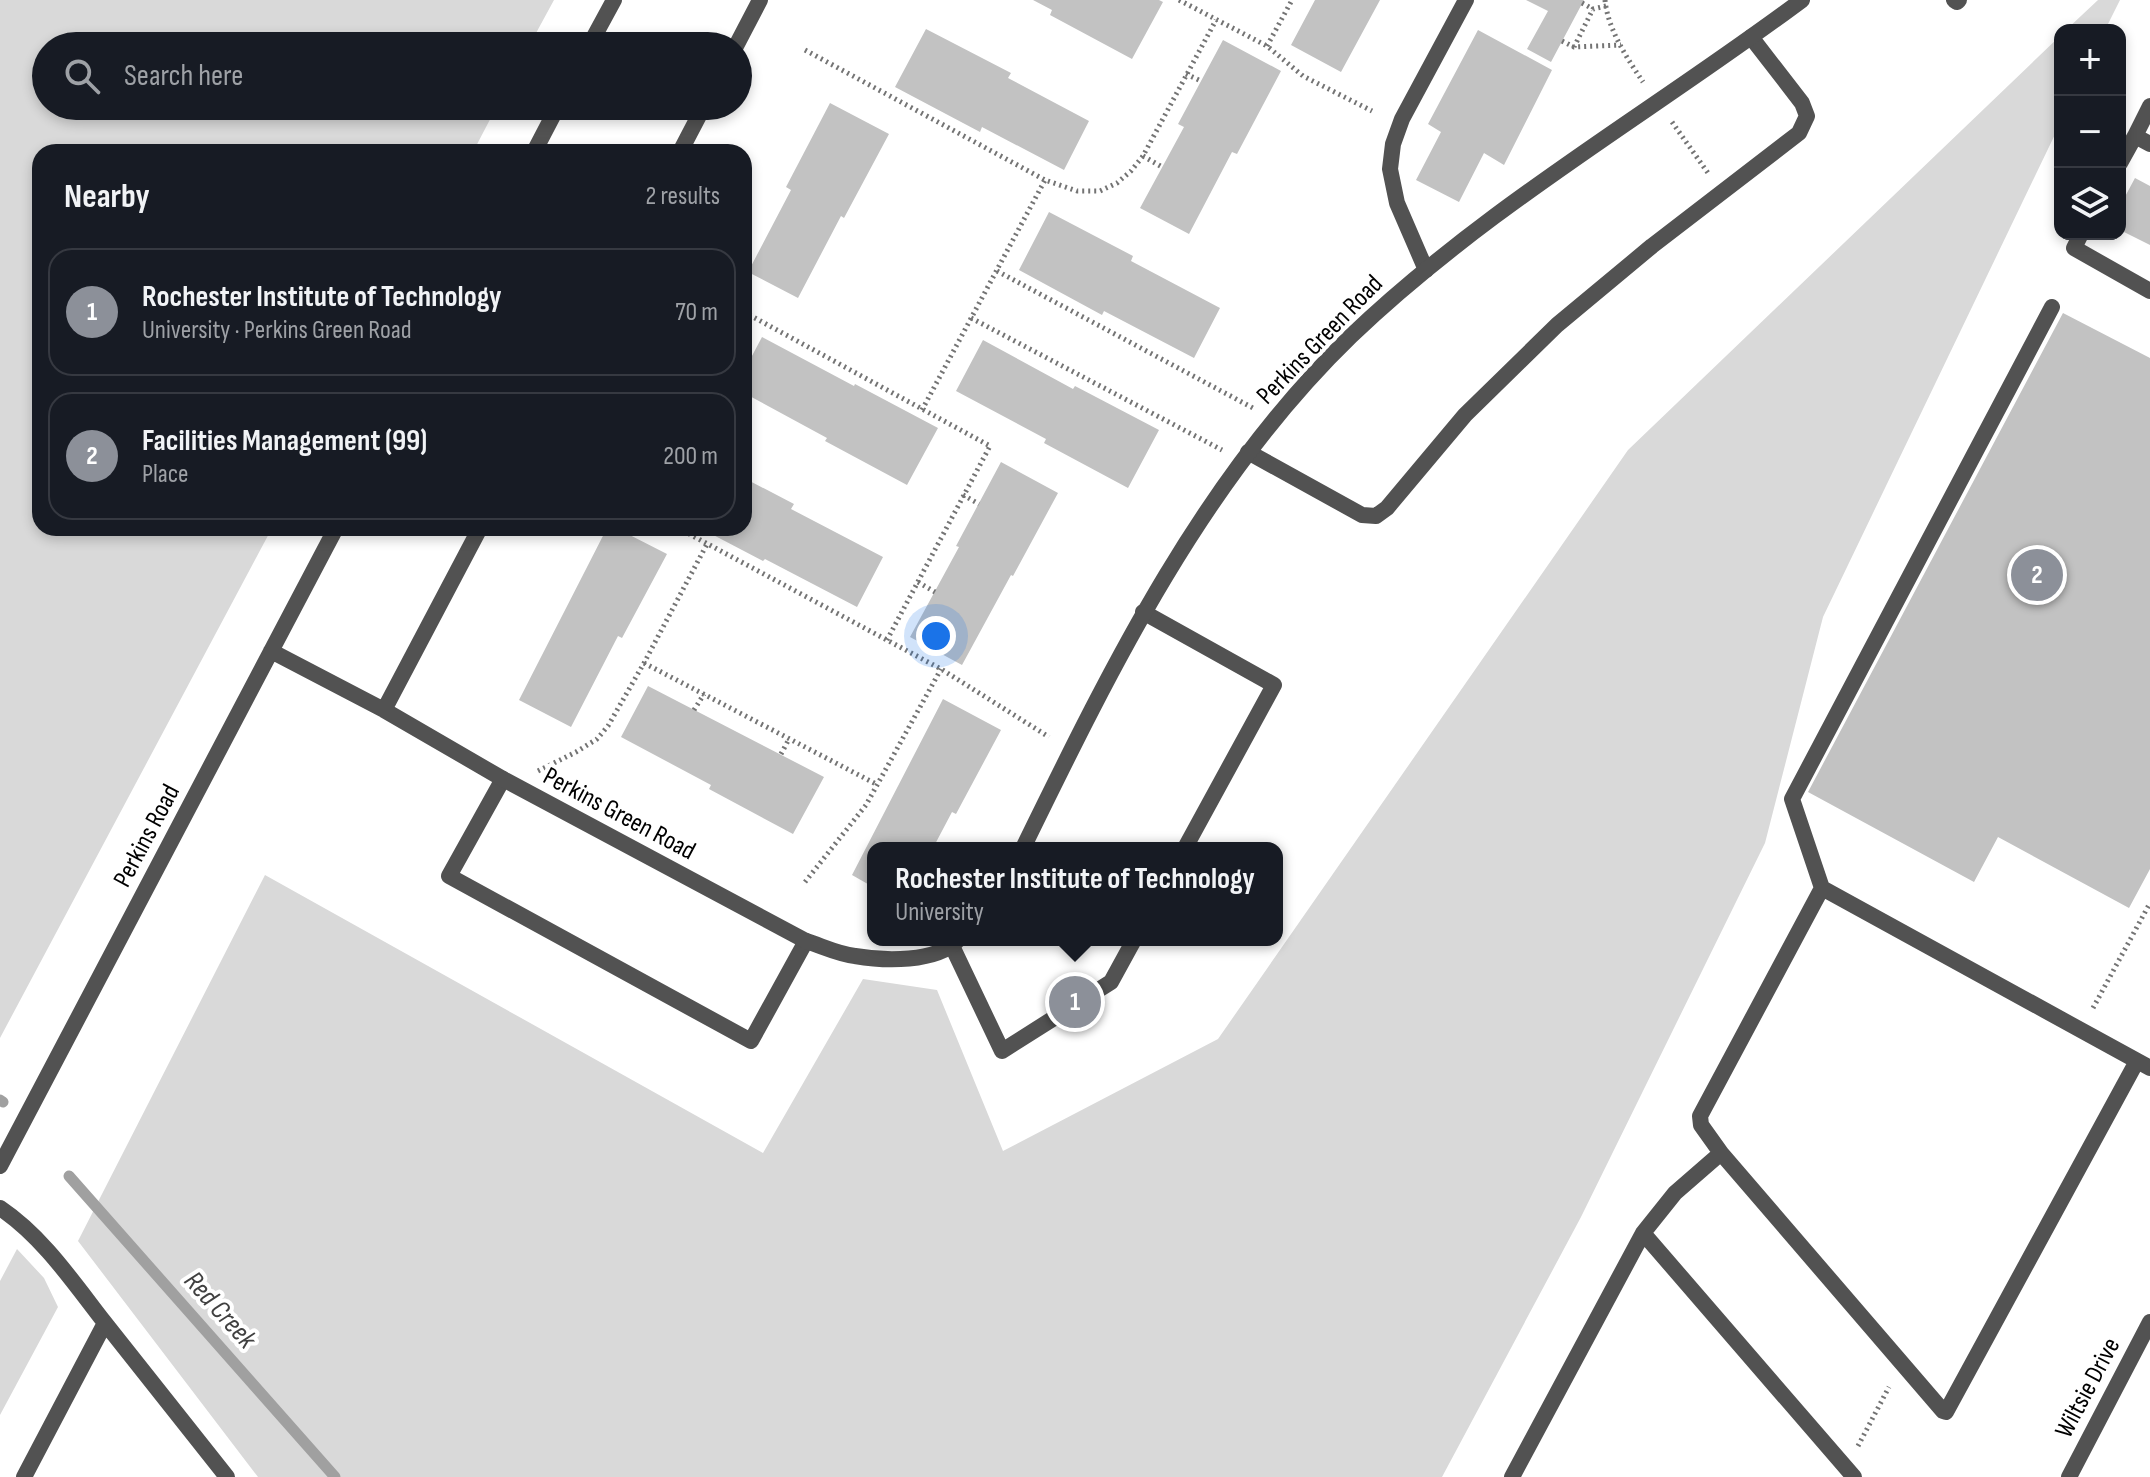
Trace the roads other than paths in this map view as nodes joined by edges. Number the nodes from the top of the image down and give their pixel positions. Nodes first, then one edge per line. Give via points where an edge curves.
1 (614, 0) edge
2 (760, 0) edge
3 (1466, 0) edge
4 (1802, 0) edge
5 (597, 32) edge
6 (743, 32) edge
7 (1751, 37) junction
8 (2150, 106) edge
9 (551, 120) edge
10 (697, 120) edge
11 (2142, 140) edge
12 (538, 144) edge
13 (684, 144) edge
14 (2126, 157) edge
15 (2078, 240) edge
16 (1426, 270) junction
17 (2150, 291) edge
18 (2052, 307) dead end
19 (1245, 456) junction
20 (332, 536) edge
21 (476, 536) edge
22 (1143, 612) junction
23 (271, 651) junction
24 (384, 710) junction
25 (508, 781) junction
26 (1026, 842) edge
27 (1188, 842) edge
28 (1822, 888) junction
29 (806, 941) junction
30 (948, 946) edge
31 (956, 946) edge
32 (1131, 946) edge
33 (2144, 1064) edge
34 (1721, 1153) junction
35 (0, 1166) edge
36 (0, 1208) edge
37 (1643, 1233) junction
38 (2150, 1322) edge
39 (105, 1323) junction
40 (1850, 1472) edge
41 (24, 1477) edge
42 (227, 1477) edge
43 (1512, 1477) edge
44 (2069, 1477) edge

1 - 5 street
2 - 6 street
3 - 16 street via 1393,144 1390,169 1397,203
4 - 7 street, Perkins Green Road
7 - 16 street, Perkins Green Road via 1583,152
7 - 19 street via 1802,103 1807,116 1799,133 1557,325 1465,415 1387,508 1376,516 1362,515
8 - 11 street
9 - 12 street
10 - 13 street
11 - 14 street
15 - 17 street via 2074,248
16 - 19 street, Perkins Green Road via 1350,337
18 - 28 street via 1792,799
19 - 22 street, Perkins Green Road
20 - 23 street, Perkins Road
21 - 24 street
22 - 26 street, Perkins Green Road
22 - 27 street via 1274,685
23 - 24 street, Perkins Green Road
23 - 35 street, Perkins Road
24 - 25 street, Perkins Green Road
25 - 29 street, Perkins Green Road
25 - 29 street via 449,876 751,1041
28 - 33 street
28 - 34 street via 1700,1116
29 - 30 street, Perkins Green Road via 855,956 914,960
31 - 32 street via 1002,1051 1111,982
33 - 34 street via 1948,1411
34 - 37 street via 1675,1193
36 - 39 street via 21,1222
37 - 40 street
37 - 43 street
38 - 44 street, Wiltsie Drive
39 - 41 street
39 - 42 street

